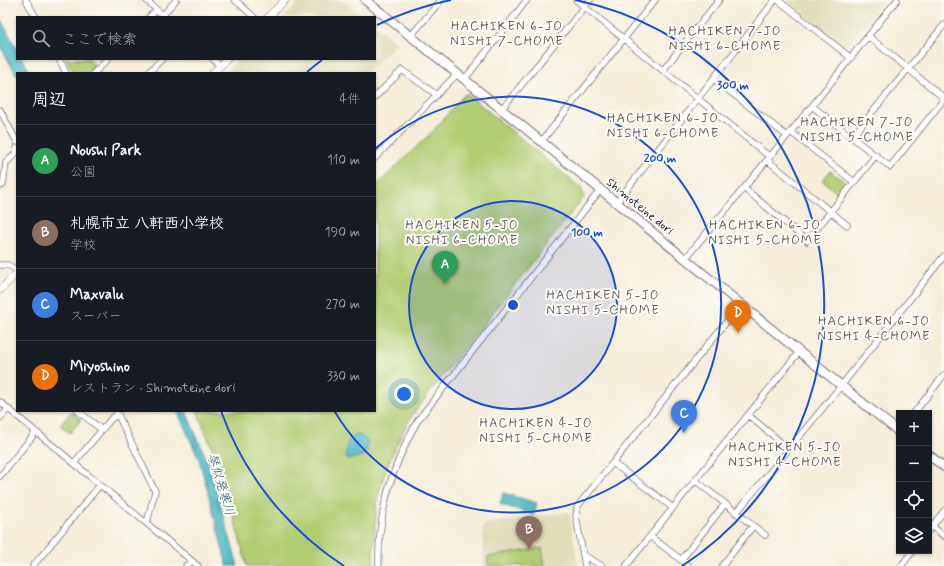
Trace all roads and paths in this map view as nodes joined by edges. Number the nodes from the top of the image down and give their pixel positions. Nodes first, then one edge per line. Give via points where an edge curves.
1 (26, 0) edge
2 (146, 0) edge
3 (176, 0) edge
4 (235, 0) edge
5 (285, 0) edge
6 (441, 0) edge
7 (527, 0) edge
8 (576, 0) edge
9 (590, 0) edge
10 (655, 0) edge
11 (719, 0) edge
12 (776, 0) edge
13 (897, 0) edge
14 (368, 1) edge
15 (584, 7) junction
16 (157, 10) junction
17 (35, 16) edge
18 (150, 16) edge
19 (164, 16) edge
20 (253, 16) edge
21 (269, 16) edge
22 (944, 25) edge
23 (868, 36) junction
24 (410, 37) junction
25 (624, 39) junction
26 (851, 58) junction
27 (60, 60) edge
28 (107, 60) edge
29 (161, 60) edge
30 (214, 60) edge
31 (226, 60) edge
32 (220, 66) junction
33 (908, 69) junction
34 (663, 70) junction
35 (66, 72) edge
36 (95, 72) edge
37 (149, 72) edge
38 (214, 72) edge
39 (460, 77) junction
40 (714, 79) junction
41 (437, 95) junction
42 (376, 96) edge
43 (698, 98) junction
44 (944, 99) edge
45 (812, 106) junction
46 (0, 110) edge
47 (501, 110) junction
48 (789, 134) junction
49 (852, 137) junction
50 (16, 140) edge
51 (541, 142) junction
52 (16, 152) edge
53 (876, 155) junction
54 (376, 157) edge
55 (769, 158) junction
56 (854, 182) junction
57 (0, 186) edge
58 (744, 188) junction
59 (601, 189) junction
60 (617, 202) junction
61 (830, 213) junction
62 (847, 225) dead end
63 (944, 256) edge
64 (685, 259) junction
65 (0, 265) edge
66 (16, 269) edge
67 (16, 274) edge
68 (0, 290) edge
69 (740, 305) junction
70 (799, 352) junction
71 (944, 375) edge
72 (841, 386) junction
73 (0, 402) edge
74 (8, 409) junction
75 (916, 410) edge
76 (79, 412) edge
77 (17, 413) edge
78 (117, 413) edge
79 (748, 415) junction
80 (0, 418) edge
81 (896, 429) edge
82 (102, 430) junction
83 (36, 432) junction
84 (789, 448) junction
85 (932, 457) edge
86 (74, 463) junction
87 (613, 463) junction
88 (944, 467) edge
89 (0, 476) edge
90 (696, 480) junction
91 (100, 485) junction
92 (725, 504) junction
93 (673, 508) junction
94 (944, 511) edge
95 (736, 513) junction
96 (146, 524) junction
97 (753, 526) junction
98 (932, 527) edge
99 (932, 529) edge
100 (765, 535) dead end
101 (650, 536) junction
102 (944, 536) edge
103 (911, 554) edge
104 (583, 555) junction
105 (681, 560) junction
106 (192, 561) junction
107 (33, 566) edge
108 (186, 566) edge
109 (198, 566) edge
110 (379, 566) edge
111 (585, 566) edge
112 (602, 566) edge
113 (626, 566) edge
114 (689, 566) edge
115 (722, 566) edge
116 (901, 566) edge

1 - 17 street
2 - 16 street
3 - 19 street
4 - 20 street
5 - 21 street
6 - 24 street
7 - 39 street
8 - 15 street
9 - 15 street
10 - 25 street
11 - 34 street
12 - 26 street
12 - 40 street
13 - 23 street
14 - 24 main road, Shimoteine dori
15 - 25 street
15 - 47 street
16 - 18 street
16 - 19 street
22 - 33 street
23 - 26 street
23 - 33 street
24 - 39 main road, Shimoteine dori
25 - 34 street
25 - 51 street
26 - 45 street
27 - 35 street
28 - 36 street
29 - 37 street
30 - 32 street
31 - 32 street
32 - 38 street
33 - 44 street
33 - 49 street
34 - 43 street
39 - 41 street
39 - 47 main road, Shimoteine dori
40 - 43 street
40 - 48 street
41 - 42 street via 402,70
41 - 54 street
43 - 55 street
43 - 60 street
44 - 53 street via 890,167
45 - 48 street
45 - 49 street
46 - 50 street
47 - 51 main road, Shimoteine dori
48 - 55 street
48 - 56 street
49 - 53 street
51 - 59 main road, Shimoteine dori
52 - 57 street via 6,163 3,185
53 - 56 street
55 - 58 street
55 - 61 street
56 - 61 street
58 - 61 street via 807,241
58 - 64 street
59 - 60 main road, Shimoteine dori
59 - 110 street via 418,420 404,445 381,518
60 - 64 main road, Shimoteine dori
61 - 62 street
63 - 72 street
64 - 69 main road, Shimoteine dori
65 - 66 street via 8,265
67 - 68 street
69 - 70 main road, Shimoteine dori
69 - 87 street
70 - 72 main road, Shimoteine dori
70 - 79 street
71 - 75 street
72 - 81 main road, Shimoteine dori
72 - 84 street
73 - 74 street
74 - 77 street
74 - 80 street
76 - 82 street
77 - 83 street
78 - 82 street
78 - 96 street via 154,491
79 - 84 street
79 - 90 street
82 - 86 street
83 - 86 street
83 - 89 street
84 - 95 street
85 - 88 main road
86 - 91 street
87 - 93 street
87 - 104 street via 577,507 576,516
90 - 92 street
90 - 93 street
91 - 96 street
91 - 107 street
92 - 95 street
92 - 105 street
93 - 101 street
94 - 98 street
95 - 97 street
96 - 106 street
97 - 100 street
97 - 115 street
99 - 102 street
101 - 105 street
101 - 113 street
103 - 116 street
104 - 111 street
104 - 112 street
105 - 114 street
106 - 108 street
106 - 109 street

